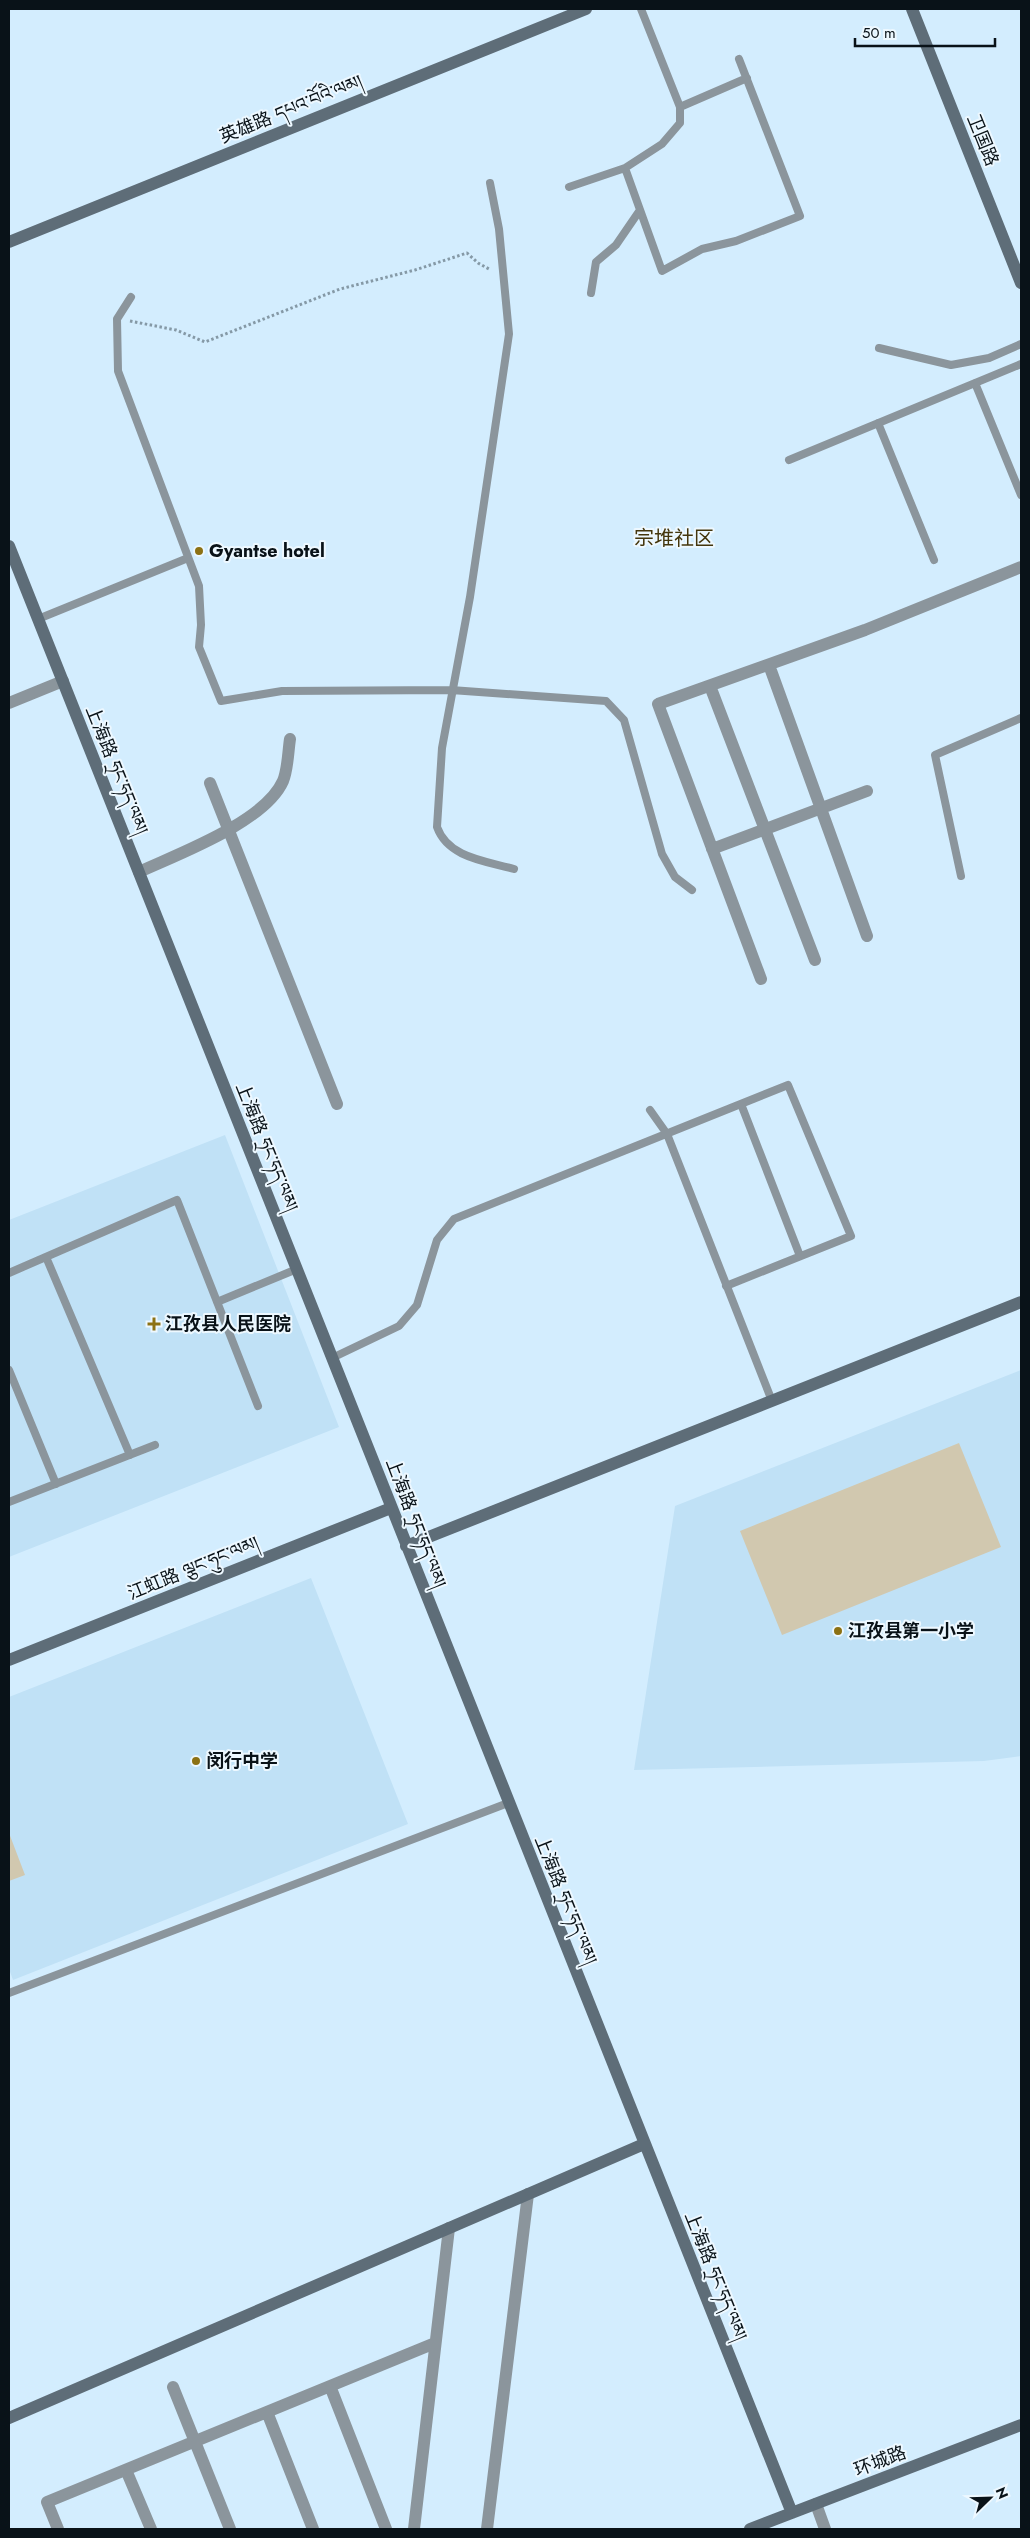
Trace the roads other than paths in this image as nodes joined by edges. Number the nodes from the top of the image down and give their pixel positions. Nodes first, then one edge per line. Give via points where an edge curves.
1 (586, 9) edge
2 (641, 9) edge
3 (912, 9) edge
4 (739, 59) dead end
5 (746, 78) junction
6 (680, 107) junction
7 (625, 168) junction
8 (490, 183) dead end
9 (569, 187) dead end
10 (640, 210) junction
11 (9, 242) edge
12 (1021, 283) edge
13 (591, 293) dead end
14 (131, 297) dead end
15 (1021, 344) edge
16 (879, 348) dead end
17 (1021, 364) edge
18 (975, 383) junction
19 (878, 423) junction
20 (789, 460) dead end
21 (1019, 481) edge
22 (1021, 495) edge
23 (9, 546) edge
24 (188, 558) junction
25 (934, 560) dead end
26 (1021, 566) edge
27 (38, 619) junction
28 (769, 665) junction
29 (63, 681) junction
30 (710, 686) junction
31 (451, 690) junction
32 (9, 703) edge
33 (1021, 718) edge
34 (290, 739) dead end
35 (210, 783) dead end
36 (867, 791) dead end
37 (820, 807) junction
38 (764, 828) junction
39 (229, 830) junction
40 (712, 849) junction
41 (514, 869) dead end
42 (139, 872) junction
43 (961, 876) dead end
44 (692, 890) dead end
45 (867, 936) dead end
46 (815, 960) dead end
47 (761, 979) dead end
48 (337, 1104) dead end
49 (740, 1104) junction
50 (650, 1110) dead end
51 (667, 1134) junction
52 (800, 1256) junction
53 (46, 1257) junction
54 (297, 1269) junction
55 (9, 1273) edge
56 (726, 1286) junction
57 (217, 1302) junction
58 (1021, 1302) edge
59 (332, 1358) junction
60 (9, 1370) edge
61 (772, 1400) junction
62 (258, 1406) dead end
63 (155, 1444) dead end
64 (130, 1454) junction
65 (56, 1484) junction
66 (9, 1502) edge
67 (391, 1508) junction
68 (406, 1546) junction
69 (9, 1660) edge
70 (508, 1802) junction
71 (9, 1993) edge
72 (644, 2144) junction
73 (528, 2194) junction
74 (449, 2228) junction
75 (435, 2343) junction
76 (330, 2386) junction
77 (173, 2387) dead end
78 (267, 2412) junction
79 (9, 2418) edge
80 (1021, 2425) edge
81 (195, 2442) junction
82 (126, 2470) junction
83 (816, 2504) junction
84 (792, 2513) junction
85 (58, 2529) edge
86 (150, 2529) edge
87 (230, 2529) edge
88 (313, 2529) edge
89 (386, 2529) edge
90 (414, 2529) edge
91 (487, 2529) edge
92 (750, 2529) edge
93 (826, 2529) edge

1 - 11 main road, 英雄路 དཔའ་བོའི་ལམ།
2 - 6 lane
3 - 12 main road, 卫国路
4 - 5 lane
5 - 6 lane
5 - 10 lane via 800,216 736,241 702,249 662,271
6 - 7 lane via 680,123 662,144
7 - 9 lane
7 - 10 lane
8 - 31 lane via 499,229 509,334 470,597
10 - 13 lane via 616,245 596,262
14 - 24 lane via 117,319 118,371
15 - 16 lane via 989,358 952,364
17 - 18 lane
18 - 19 lane
18 - 21 lane
19 - 20 lane
19 - 25 lane
21 - 22 lane
23 - 27 main road, 上海路 ཧྲང་ཧད་ལམ།
24 - 27 lane
24 - 31 lane via 199,586 200,647 221,701 282,691
26 - 28 street via 865,630
27 - 29 main road, 上海路 ཧྲང་ཧད་ལམ།
28 - 30 street
28 - 37 street
29 - 32 street
29 - 42 main road, 上海路 ཧྲང་ཧད་ལམ།
30 - 38 street
30 - 40 street via 658,704
31 - 41 lane via 442,748 437,827 442,840 462,854
31 - 44 lane via 606,701 624,720 662,854 675,877
33 - 43 lane via 935,755
34 - 39 street via 284,780 274,795
35 - 39 street
36 - 37 street
37 - 38 street
37 - 45 street
38 - 40 street
38 - 46 street
39 - 42 street
39 - 48 street
40 - 47 street
42 - 54 main road, 上海路 ཧྲང་ཧད་ལམ།
49 - 51 lane
49 - 52 lane
49 - 52 lane via 788,1085 850,1236
50 - 51 lane
51 - 56 lane
51 - 59 lane via 454,1219 437,1240 417,1305 399,1326
52 - 56 lane
53 - 55 lane
53 - 57 lane via 176,1200
53 - 64 lane
54 - 57 lane
54 - 59 main road, 上海路 ཧྲང་ཧད་ལམ།
56 - 61 lane
57 - 62 lane
58 - 61 main road
59 - 67 main road, 上海路 ཧྲང་ཧད་ལམ།
60 - 65 lane
61 - 68 main road
63 - 64 lane
64 - 65 lane
65 - 66 lane
67 - 68 main road, 上海路 ཧྲང་ཧད་ལམ།
67 - 69 main road, 江虹路 ལྕང་ཧུང་ལམ།
68 - 70 main road, 上海路 ཧྲང་ཧད་ལམ།
70 - 71 lane
70 - 72 main road, 上海路 ཧྲང་ཧད་ལམ།
72 - 73 main road
72 - 84 main road, 上海路 ཧྲང་ཧད་ལམ།
73 - 74 main road
73 - 91 street
74 - 75 street
74 - 79 main road
75 - 76 street
75 - 90 street
76 - 78 street
76 - 89 street
77 - 81 street
78 - 81 street
78 - 88 street
80 - 83 main road, 环城路
81 - 82 street
81 - 87 street
82 - 85 street via 47,2502
82 - 86 street
83 - 84 main road, 环城路
83 - 93 street
84 - 92 main road, 环城路

